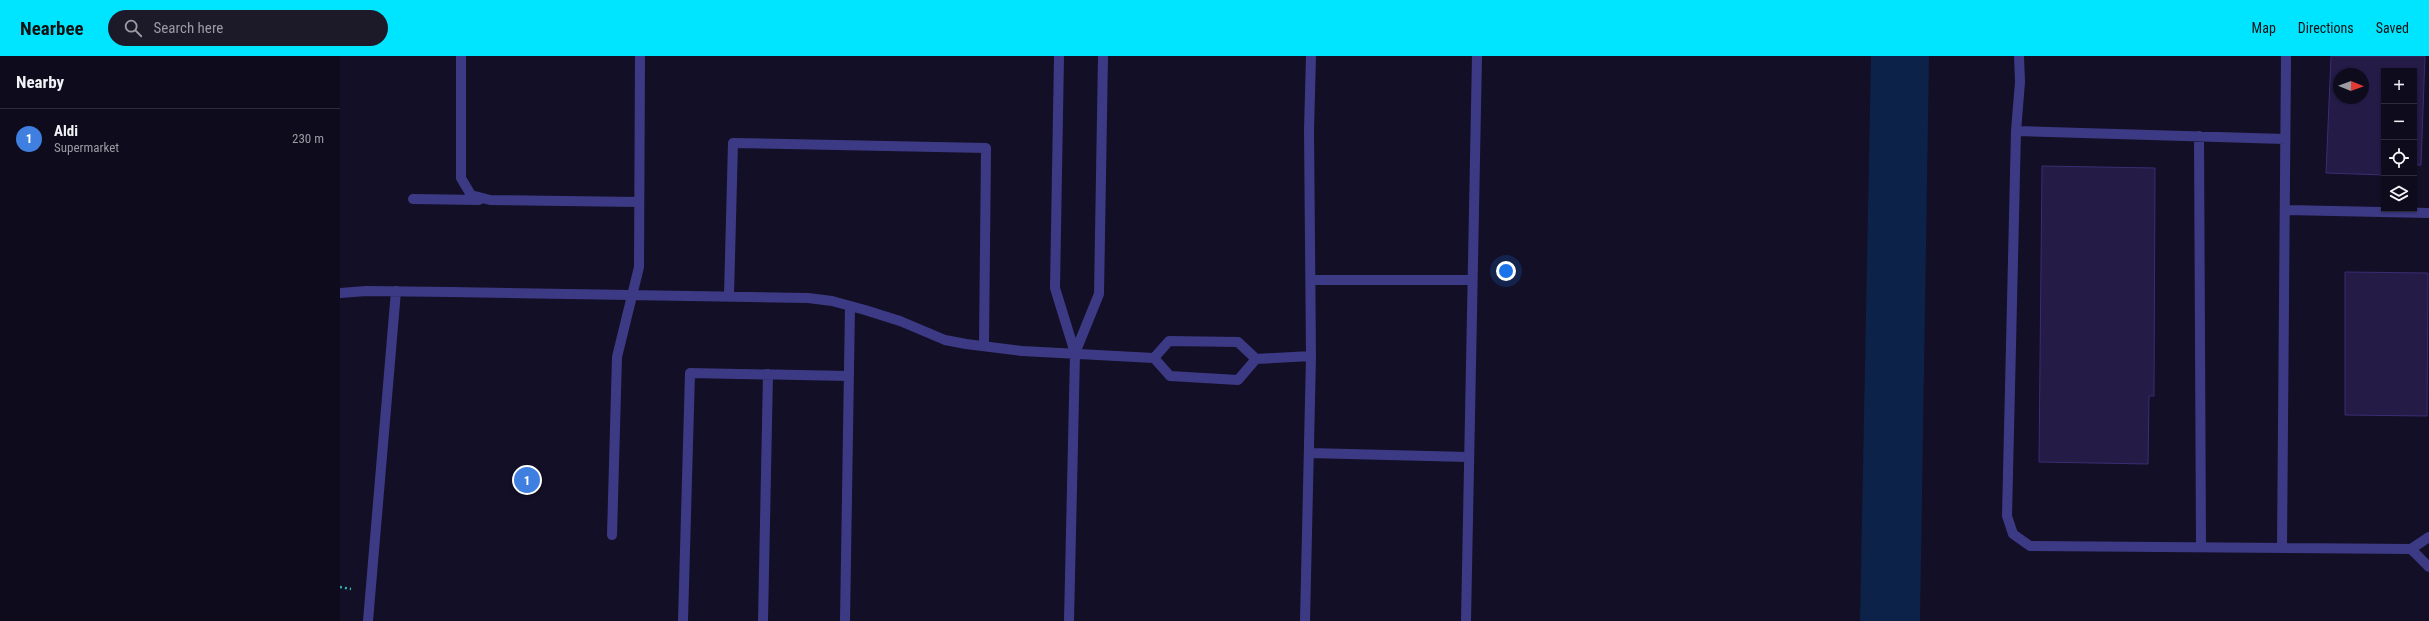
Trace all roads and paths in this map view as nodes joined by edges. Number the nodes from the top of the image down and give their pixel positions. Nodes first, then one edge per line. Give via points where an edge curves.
1 (461, 56) edge
2 (640, 56) edge
3 (1059, 56) edge
4 (1103, 56) edge
5 (1311, 56) edge
6 (1477, 56) edge
7 (2019, 56) edge
8 (2286, 56) edge
9 (2016, 131) junction
10 (2199, 136) junction
11 (2286, 139) junction
12 (413, 199) dead end
13 (490, 200) junction
14 (639, 202) junction
15 (2285, 210) junction
16 (2429, 213) edge
17 (1311, 280) junction
18 (1472, 280) junction
19 (396, 291) junction
20 (340, 293) edge
21 (631, 294) junction
22 (729, 295) junction
23 (850, 306) junction
24 (984, 346) junction
25 (1074, 353) junction
26 (1311, 356) junction
27 (1154, 358) junction
28 (1256, 359) junction
29 (768, 374) junction
30 (848, 376) junction
31 (1309, 453) junction
32 (1468, 457) junction
33 (612, 534) dead end
34 (2429, 537) edge
35 (2201, 546) junction
36 (2282, 548) junction
37 (2411, 549) junction
38 (2429, 568) edge
39 (340, 587) edge
40 (354, 589) dead end
41 (368, 621) edge
42 (683, 621) edge
43 (764, 621) edge
44 (845, 621) edge
45 (1069, 621) edge
46 (1305, 621) edge
47 (1466, 621) edge

1 - 13 lane via 461,178 471,195
2 - 14 lane
3 - 25 lane via 1055,288
4 - 25 lane via 1099,294
5 - 17 lane
6 - 18 lane
7 - 9 lane via 2020,82
8 - 11 lane
9 - 10 lane
9 - 35 lane via 2007,516 2013,534 2030,546
10 - 11 lane
10 - 35 lane
11 - 15 lane
12 - 13 lane
13 - 14 lane
14 - 21 lane via 638,267
15 - 16 lane
15 - 36 lane
17 - 18 lane
17 - 26 lane
18 - 32 lane
19 - 20 lane
19 - 21 lane
19 - 41 lane
21 - 22 lane
21 - 33 lane via 617,357
22 - 23 lane via 808,298
22 - 24 lane via 733,143 986,148
23 - 24 lane via 900,321 945,340
23 - 30 lane
24 - 25 lane
25 - 27 lane
25 - 45 lane
26 - 28 lane
26 - 31 lane
27 - 28 lane via 1169,341 1238,342
27 - 28 lane via 1170,376 1238,380
29 - 30 lane
29 - 42 lane via 690,373
29 - 43 lane
30 - 44 lane
31 - 32 lane
31 - 46 lane
32 - 47 lane
34 - 37 lane
35 - 36 lane
36 - 37 lane
37 - 38 lane
39 - 40 path

